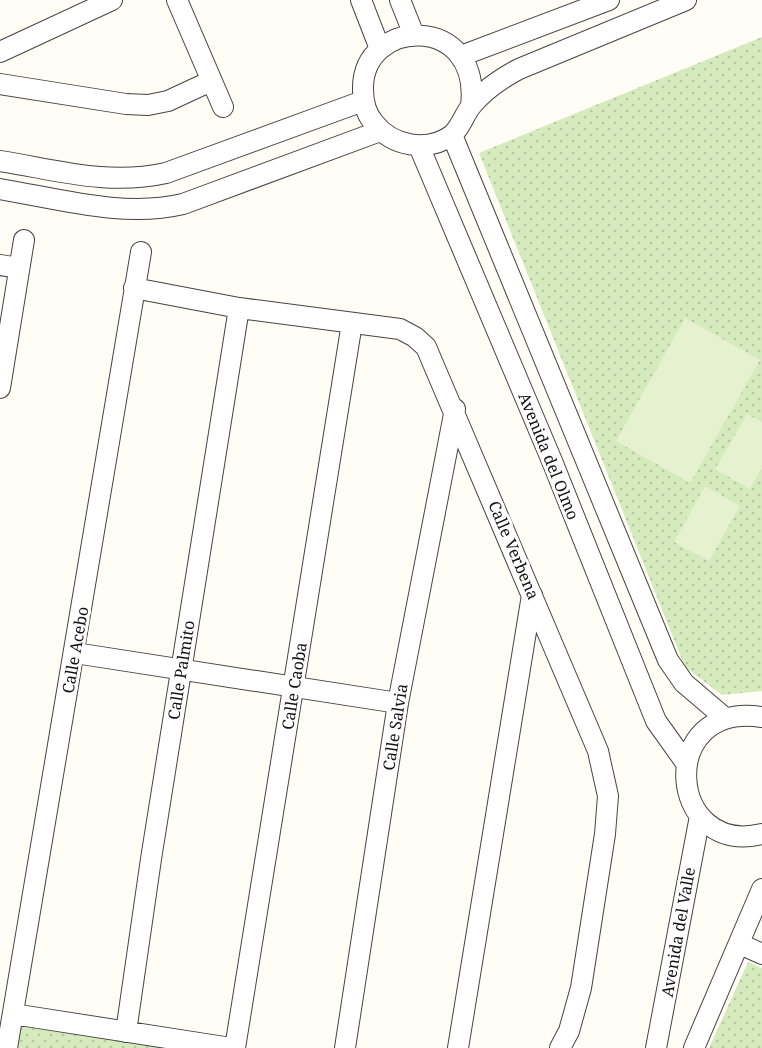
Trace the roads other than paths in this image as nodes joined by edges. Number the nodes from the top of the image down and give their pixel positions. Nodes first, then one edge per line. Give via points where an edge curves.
1 (112, 0) edge
2 (177, 0) edge
3 (361, 0) edge
4 (400, 0) edge
5 (609, 0) edge
6 (686, 0) edge
7 (414, 35) junction
8 (380, 49) junction
9 (0, 52) edge
10 (461, 56) junction
11 (211, 81) junction
12 (0, 84) edge
13 (363, 101) junction
14 (471, 106) junction
15 (223, 107) dead end
16 (380, 131) junction
17 (452, 135) junction
18 (419, 146) junction
19 (0, 160) edge
20 (0, 189) edge
21 (24, 240) dead end
22 (141, 252) dead end
23 (10, 267) edge
24 (134, 288) junction
25 (239, 308) junction
26 (352, 323) junction
27 (0, 388) edge
28 (455, 409) junction
29 (583, 448) junction
30 (552, 461) junction
31 (532, 594) junction
32 (75, 653) junction
33 (181, 669) junction
34 (294, 689) junction
35 (398, 703) junction
36 (762, 717) edge
37 (724, 718) junction
38 (686, 763) junction
39 (700, 816) junction
40 (762, 834) edge
41 (762, 889) edge
42 (740, 944) junction
43 (762, 954) edge
44 (13, 1014) junction
45 (126, 1032) junction
46 (7, 1048) edge
47 (233, 1048) edge
48 (345, 1048) edge
49 (458, 1048) edge
50 (560, 1048) edge
51 (656, 1048) edge
52 (694, 1048) edge

1 - 9 street
2 - 11 street
3 - 8 street
4 - 7 street
5 - 10 street
6 - 14 street via 519,69 499,80
7 - 8 street
7 - 10 street via 431,36
8 - 13 street via 363,82
10 - 14 street via 471,79
11 - 12 street via 168,101 148,105 126,105
11 - 15 street
13 - 16 street
13 - 19 street via 140,179 115,180
14 - 17 street
16 - 18 street via 400,143
16 - 20 street via 159,210 136,211
17 - 18 street
17 - 29 street, Avenida del Olmo
18 - 30 street, Avenida del Olmo
21 - 23 street
22 - 24 street, Calle Acebo
23 - 27 street
24 - 25 street, Calle Verbena
24 - 32 street, Calle Acebo
25 - 26 street, Calle Verbena
25 - 33 street, Calle Palmito
26 - 28 street, Calle Verbena via 400,329 416,337 426,347
26 - 34 street, Calle Caoba
28 - 31 street, Calle Verbena
28 - 35 street, Calle Salvia
29 - 30 street
29 - 37 street, Avenida del Olmo via 668,660 684,683
30 - 38 street, Avenida del Olmo via 656,721
31 - 49 street
31 - 50 street, Calle Verbena via 598,751 608,796 581,988
32 - 33 street
32 - 44 street, Calle Acebo
33 - 34 street
33 - 45 street, Calle Palmito
34 - 35 street
34 - 47 street, Calle Caoba
35 - 48 street, Calle Salvia
36 - 37 street
37 - 38 street via 707,728 693,744
38 - 39 street via 685,782
39 - 40 street via 732,836
39 - 51 street, Avenida del Valle
41 - 42 street
42 - 43 street
42 - 52 street
44 - 45 street
44 - 46 street, Calle Acebo
45 - 47 street

